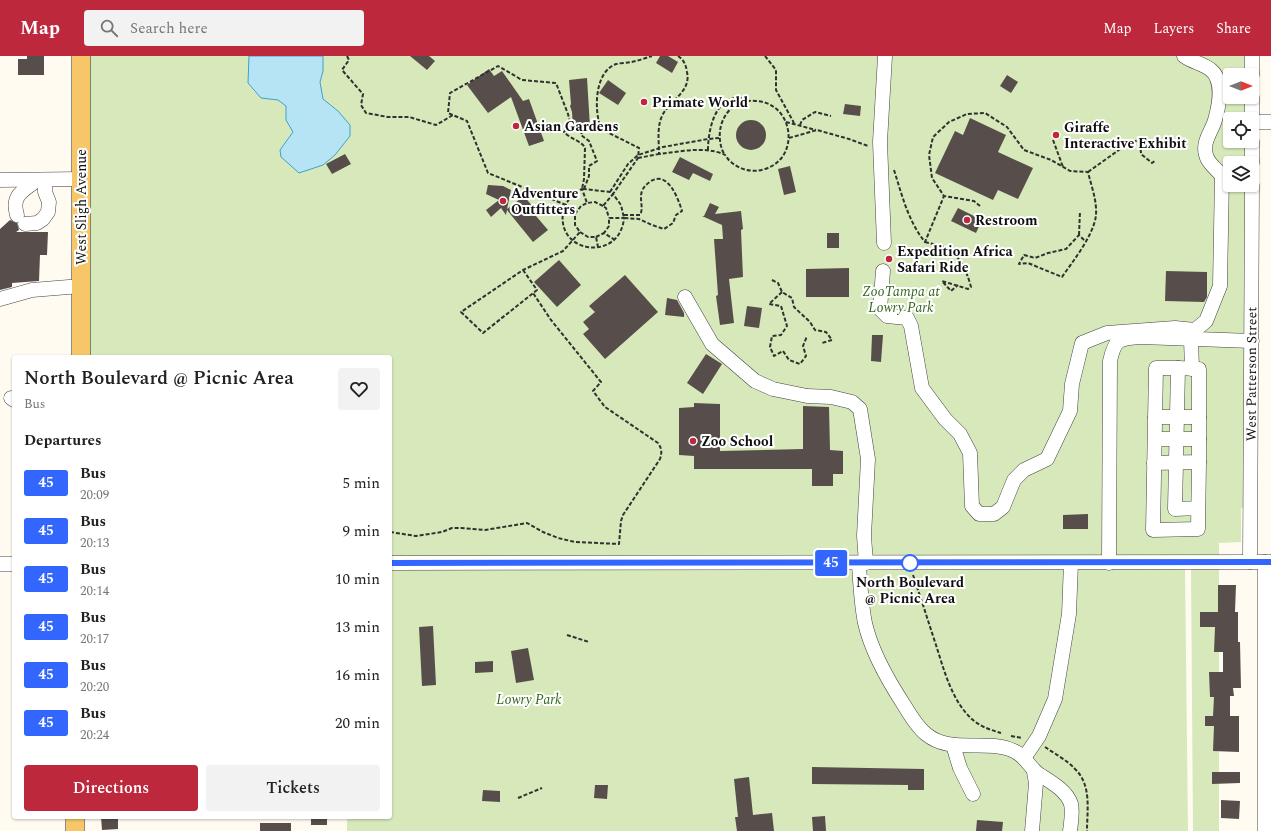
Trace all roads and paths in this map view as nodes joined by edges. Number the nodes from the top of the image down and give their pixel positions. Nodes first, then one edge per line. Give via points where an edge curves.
1 (81, 56) edge
2 (347, 56) edge
3 (652, 56) edge
4 (678, 56) edge
5 (765, 56) edge
6 (884, 56) edge
7 (1184, 56) edge
8 (1252, 56) edge
9 (1252, 68) edge
10 (746, 101) junction
11 (453, 115) junction
12 (831, 116) dead end
13 (1259, 121) edge
14 (786, 122) junction
15 (1271, 122) edge
16 (794, 123) junction
17 (800, 125) junction
18 (600, 126) junction
19 (817, 130) junction
20 (719, 138) junction
21 (789, 138) junction
22 (708, 139) junction
23 (1053, 140) dead end
24 (869, 146) dead end
25 (658, 149) junction
26 (708, 150) junction
27 (658, 154) junction
28 (724, 154) junction
29 (638, 155) junction
30 (638, 158) junction
31 (1156, 160) dead end
32 (892, 164) dead end
33 (1063, 167) junction
34 (1088, 172) junction
35 (81, 179) junction
36 (0, 180) edge
37 (41, 180) junction
38 (583, 189) junction
39 (1252, 192) edge
40 (611, 193) junction
41 (944, 196) junction
42 (587, 203) junction
43 (566, 205) junction
44 (603, 206) junction
45 (980, 206) dead end
46 (564, 209) junction
47 (1080, 211) dead end
48 (575, 214) junction
49 (624, 217) junction
50 (609, 218) junction
51 (580, 232) junction
52 (604, 233) junction
53 (1080, 235) junction
54 (596, 237) junction
55 (572, 240) junction
56 (614, 240) junction
57 (1085, 241) junction
58 (925, 242) junction
59 (884, 243) dead end
60 (599, 248) junction
61 (523, 270) junction
62 (883, 271) dead end
63 (772, 280) dead end
64 (958, 285) junction
65 (81, 286) junction
66 (782, 292) junction
67 (533, 293) junction
68 (685, 297) dead end
69 (0, 299) edge
70 (807, 336) dead end
71 (1191, 339) junction
72 (1252, 341) junction
73 (822, 343) dead end
74 (81, 355) edge
75 (1178, 368) junction
76 (1192, 369) junction
77 (1155, 416) junction
78 (1177, 417) junction
79 (1199, 417) junction
80 (1155, 439) junction
81 (1176, 439) junction
82 (1199, 439) junction
83 (1198, 462) junction
84 (1154, 463) junction
85 (1176, 463) junction
86 (1198, 508) junction
87 (1175, 509) junction
88 (1175, 530) junction
89 (392, 532) edge
90 (1250, 562) junction
91 (1268, 562) edge
92 (392, 563) edge
93 (862, 563) junction
94 (1071, 563) junction
95 (1109, 563) junction
96 (0, 564) edge
97 (12, 564) edge
98 (914, 576) dead end
99 (567, 635) dead end
100 (589, 642) dead end
101 (1004, 734) dead end
102 (1009, 735) dead end
103 (1035, 742) junction
104 (954, 745) junction
105 (1024, 758) junction
106 (1034, 772) junction
107 (542, 788) dead end
108 (973, 794) dead end
109 (518, 798) dead end
110 (75, 819) edge
111 (75, 831) edge
112 (1032, 831) edge
113 (1070, 831) edge
114 (1087, 831) edge
115 (1265, 831) edge

1 - 35 main road, West Sligh Avenue
2 - 11 path via 349,60 342,70 363,94 361,105 366,113 410,117 436,125
3 - 18 path via 615,65 602,75 598,88
4 - 25 path via 686,65 687,86 664,111 658,128
5 - 16 path via 776,70 776,90
6 - 59 street via 880,142
7 - 62 street via 1212,70 1218,81 1219,95 1215,120 1206,141 1205,153 1209,163 1222,176 1220,286 1206,321 1195,330 1175,328 1107,333 1082,343 1072,384 1070,411 1047,459 1024,470 1014,480 1003,507 994,514 979,514 972,506 970,453 960,434 922,388 911,326 907,318 887,316 880,309
8 - 9 street
10 - 14 path via 759,101 771,105 779,111
10 - 20 path via 738,104 726,115 720,126
10 - 22 path via 739,97 729,99 721,105 716,112
11 - 38 path via 448,113 450,93 498,66 522,80 556,84 570,123 564,132 585,148
11 - 43 path via 466,121 488,173
12 - 17 path via 815,112 802,120
13 - 15 street
14 - 16 path
14 - 21 path
16 - 17 path
17 - 19 path
18 - 29 path via 639,148
18 - 38 path via 582,130 581,135 589,141 597,161 589,166 589,176
19 - 21 path
19 - 24 path
20 - 22 path
20 - 28 path
21 - 28 path via 780,160 758,171 735,166
22 - 25 path
22 - 26 path
23 - 33 path
25 - 27 path
25 - 29 path
26 - 27 path
26 - 28 path
27 - 30 path
29 - 30 path
29 - 40 path via 628,164
30 - 40 path
31 - 34 path via 1152,163 1141,154 1140,139 1123,147
32 - 58 path via 907,212
33 - 34 path via 1070,171
33 - 41 path via 1024,150 1007,127 985,113 967,114 949,122 933,137 929,155 932,178
34 - 57 path via 1096,215
35 - 37 street
35 - 65 main road, West Sligh Avenue
36 - 37 street
37 - 37 street via 49,202 48,212 37,223 21,219 15,207 17,196
38 - 40 path
38 - 42 path
38 - 43 path via 570,198
39 - 72 street, West Patterson Street
40 - 44 path
40 - 49 path via 621,205
41 - 45 path via 974,201
41 - 58 path
42 - 44 path via 595,202
42 - 48 path
43 - 46 path
44 - 50 path
46 - 48 path
46 - 55 path via 564,223
47 - 53 path
48 - 51 path via 575,225
49 - 49 path via 640,216 642,191 646,184 655,178 669,183 682,211 676,215 673,223 664,229 639,219
49 - 50 path
49 - 56 path via 622,228
50 - 52 path via 609,226
51 - 54 path via 588,237
51 - 55 path
52 - 54 path
52 - 56 path
53 - 57 path
53 - 57 path via 1066,249 1034,258 1024,254 1019,264 1028,263 1062,278
54 - 60 path
55 - 60 path via 586,248
55 - 61 path via 563,251
56 - 60 path
58 - 64 path via 946,248 958,257 969,279 970,287 968,289
61 - 67 path via 537,290
61 - 67 path via 461,312 483,333
63 - 66 path via 778,283
64 - 64 path via 948,282 942,281 951,291
65 - 69 street via 32,290
65 - 74 main road, West Sligh Avenue
66 - 70 path via 769,304 781,306 787,326 781,335 772,336 770,347 774,356 783,351 789,360 800,364 806,356 802,346
66 - 73 path via 792,298 794,307 815,330 826,332 832,340
67 - 89 path via 551,320 602,382 593,391 605,407 661,447 660,459 623,515 619,544 576,542 558,538 527,523 485,530 452,528 416,536
68 - 93 street via 712,344 755,381 807,396 831,397 852,402 860,409 868,458
71 - 72 street
71 - 76 street
71 - 95 street via 1124,338 1112,353
72 - 90 street, West Patterson Street
75 - 76 street
75 - 77 street via 1156,368
75 - 78 street
76 - 79 street via 1199,369
77 - 78 street
77 - 80 street
78 - 79 street
78 - 81 street
79 - 82 street
80 - 81 street
80 - 84 street
81 - 82 street
81 - 85 street
82 - 83 street
83 - 85 street
83 - 86 street
84 - 85 street
84 - 88 street via 1153,530
85 - 87 street
86 - 87 street
86 - 88 street via 1198,529
87 - 88 street
90 - 91 street
90 - 95 street
91 - 115 street
92 - 93 street
93 - 94 street
93 - 104 street via 861,600 865,624 875,651 896,692 925,734 937,741
94 - 95 street
94 - 103 street via 1069,614 1054,699 1048,718
96 - 97 street
98 - 101 path via 945,674 954,694 973,720
99 - 100 path
102 - 103 path
103 - 105 street
103 - 114 path via 1075,768 1082,777 1087,798
104 - 105 street via 1003,747
104 - 108 street via 960,768
105 - 106 street
106 - 112 street via 1036,783
106 - 113 street via 1061,790 1071,803
107 - 109 path
110 - 111 main road

